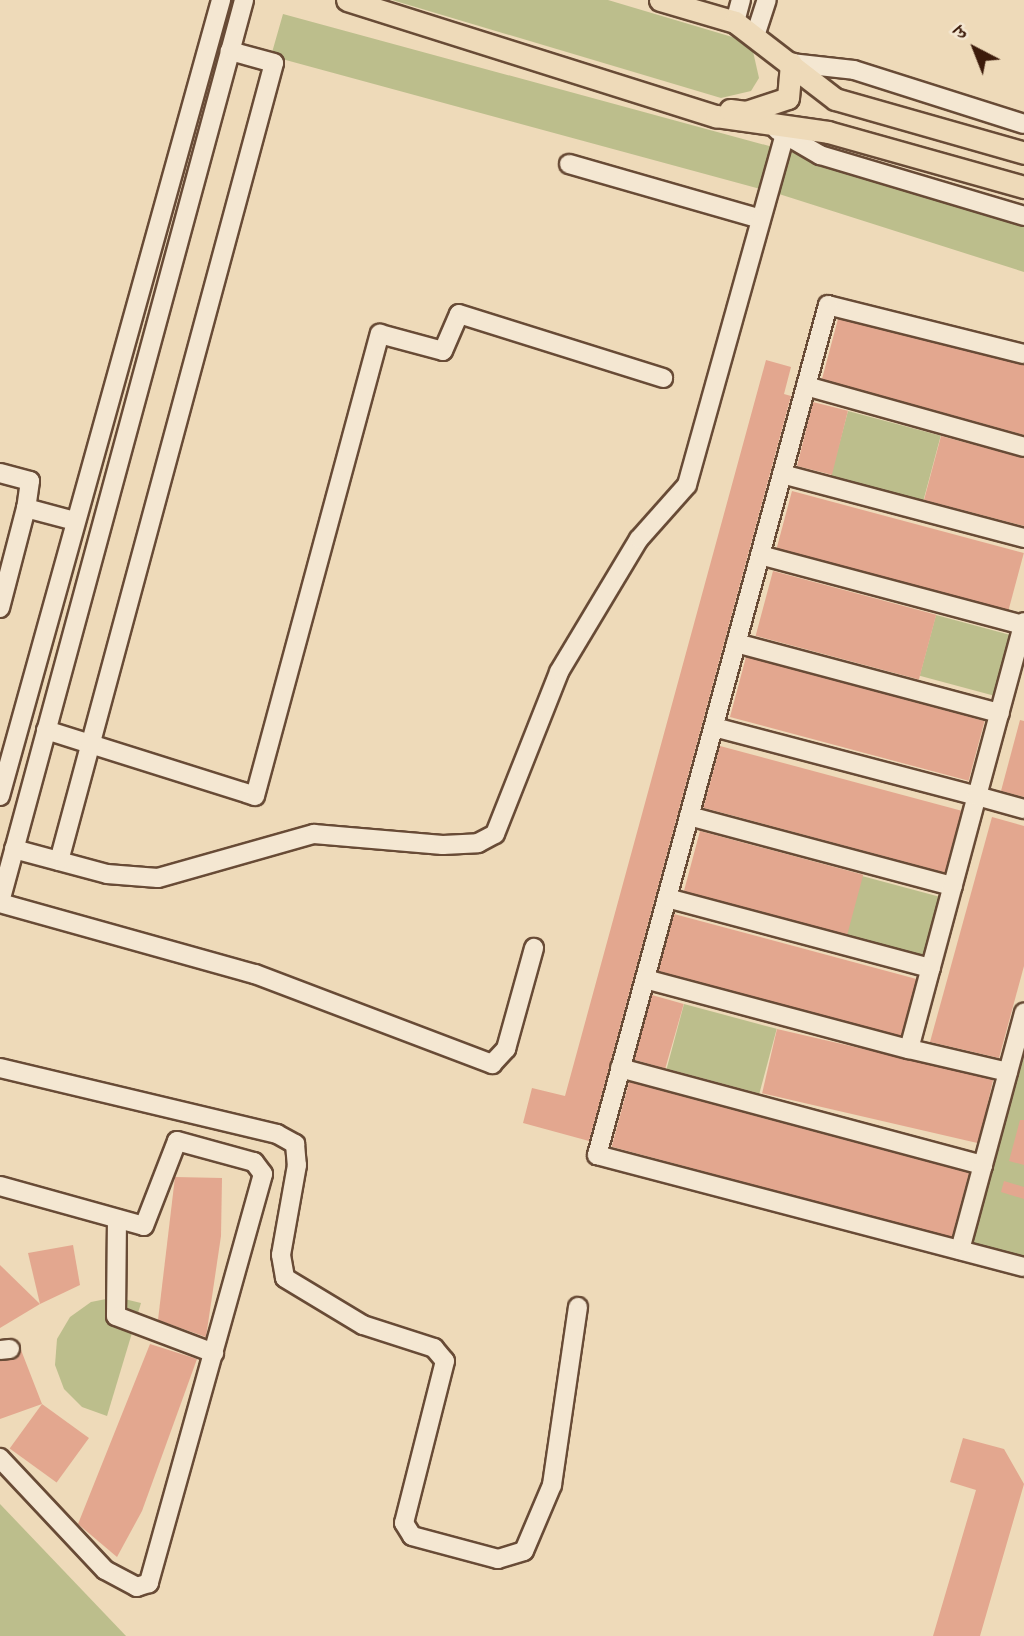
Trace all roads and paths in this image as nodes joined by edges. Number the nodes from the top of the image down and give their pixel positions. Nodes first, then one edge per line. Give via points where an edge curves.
1 (221, 0) edge
2 (244, 0) edge
3 (347, 0) edge
4 (660, 0) edge
5 (741, 0) edge
6 (767, 0) edge
7 (735, 22) junction
8 (755, 36) junction
9 (230, 51) junction
10 (791, 63) junction
11 (690, 108) junction
12 (1024, 124) edge
13 (778, 131) junction
14 (1024, 153) edge
15 (569, 163) dead end
16 (1024, 187) edge
17 (1024, 216) edge
18 (757, 218) junction
19 (1024, 354) edge
20 (663, 379) dead end
21 (806, 386) junction
22 (1024, 447) edge
23 (0, 473) edge
24 (782, 474) junction
25 (26, 508) junction
26 (75, 521) junction
27 (1024, 538) edge
28 (760, 555) junction
29 (0, 608) edge
30 (1024, 624) edge
31 (736, 643) junction
32 (1000, 713) junction
33 (713, 727) junction
34 (46, 730) junction
35 (91, 745) junction
36 (0, 796) edge
37 (977, 796) junction
38 (1024, 809) edge
39 (689, 816) junction
40 (15, 849) junction
41 (59, 861) junction
42 (953, 886) junction
43 (667, 898) junction
44 (0, 902) edge
45 (534, 948) dead end
46 (931, 968) junction
47 (645, 979) junction
48 (1024, 1012) edge
49 (909, 1049) junction
50 (0, 1068) edge
51 (620, 1068) junction
52 (1008, 1072) junction
53 (983, 1165) junction
54 (0, 1186) edge
55 (117, 1219) junction
56 (960, 1250) junction
57 (1024, 1267) edge
58 (578, 1307) dead end
59 (214, 1353) junction
60 (0, 1458) edge

1 - 26 street
2 - 9 street
3 - 11 main road
4 - 7 main road
5 - 7 street
6 - 8 street
7 - 8 main road
8 - 10 main road
9 - 34 street
9 - 35 street via 274,63
10 - 11 main road via 788,98 773,105 746,112
10 - 12 street via 854,70
10 - 14 main road via 835,99
11 - 13 main road
13 - 16 main road via 828,132
13 - 17 street via 820,155
13 - 18 street
15 - 18 street
18 - 41 street via 687,485 639,539 559,672 495,834 478,844 443,845 314,834 158,878
19 - 21 street via 828,305
20 - 35 street via 459,314 443,351 380,334 255,796
21 - 22 street
21 - 24 street
23 - 25 street via 30,481
24 - 27 street
24 - 28 street
25 - 26 street
25 - 29 street
26 - 36 street
28 - 30 street
28 - 31 street
30 - 32 street
31 - 32 street
31 - 33 street
32 - 37 street
33 - 37 street
33 - 39 street
34 - 35 street
34 - 40 street
35 - 41 street
37 - 38 street
37 - 42 street
39 - 42 street
39 - 43 street
40 - 41 street
40 - 44 street
42 - 46 street
43 - 46 street
43 - 47 street
44 - 45 street via 255,974 492,1065 506,1049
46 - 49 street
47 - 49 street
47 - 51 street
48 - 52 street
49 - 52 street
50 - 58 street via 277,1134 295,1144 297,1165 281,1255 285,1278 362,1325 434,1348 445,1361 404,1523 412,1536 498,1559 524,1551 552,1485
51 - 53 street
51 - 56 street via 597,1156
52 - 53 street
53 - 56 street
54 - 55 street
55 - 59 street via 116,1316
55 - 59 street via 144,1226 149,1221 177,1141 260,1169
56 - 57 street
59 - 60 street via 145,1585 105,1570

